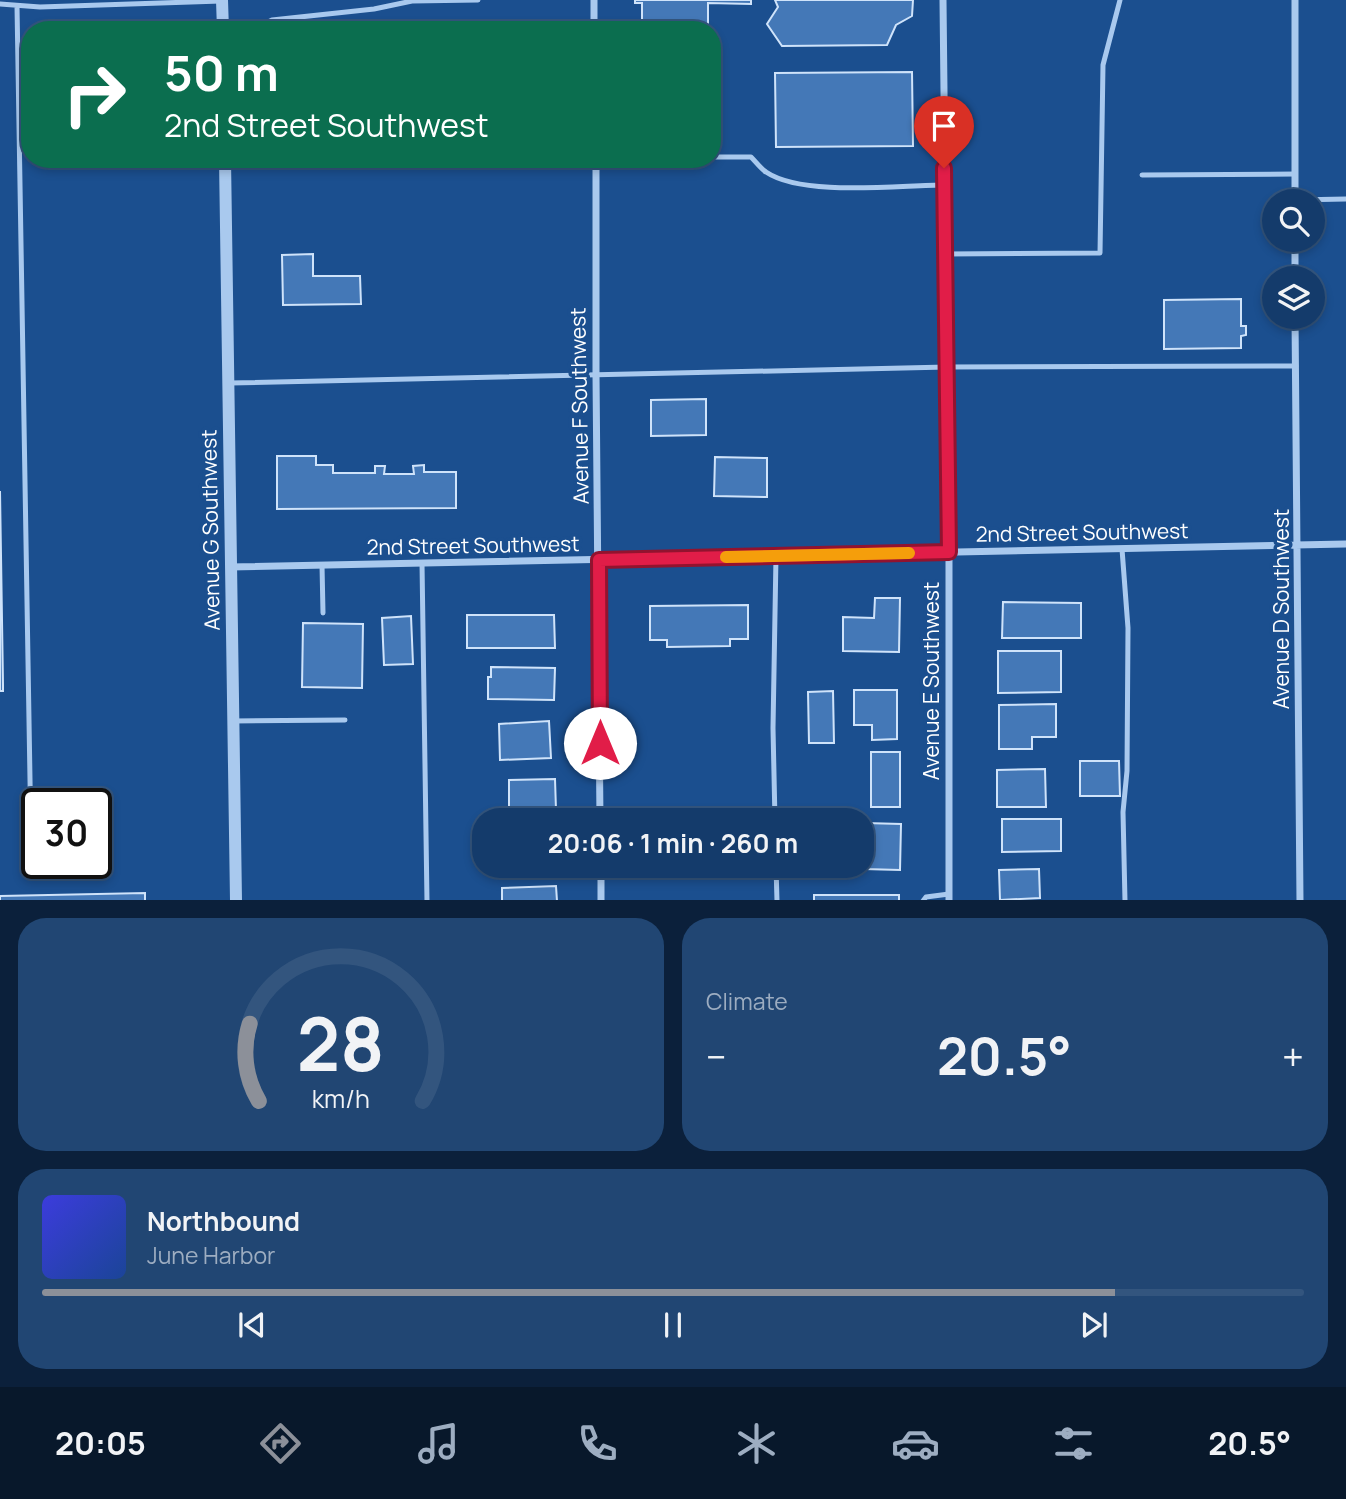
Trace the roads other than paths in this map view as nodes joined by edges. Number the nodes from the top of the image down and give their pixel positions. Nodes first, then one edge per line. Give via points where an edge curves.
1 (478, 0) edge
2 (594, 0) edge
3 (943, 0) edge
4 (1121, 0) edge
5 (1295, 0) edge
6 (222, 1) edge
7 (0, 4) edge
8 (17, 6) junction
9 (223, 21) edge
10 (270, 21) edge
11 (594, 21) edge
12 (721, 157) edge
13 (225, 168) edge
14 (596, 168) edge
15 (1295, 174) junction
16 (1142, 175) dead end
17 (944, 185) junction
18 (1295, 189) edge
19 (1346, 199) edge
20 (1325, 200) edge
21 (945, 254) junction
22 (1296, 329) edge
23 (1296, 366) junction
24 (947, 368) junction
25 (596, 374) junction
26 (227, 383) junction
27 (1346, 544) edge
28 (1297, 545) junction
29 (1122, 549) junction
30 (949, 552) junction
31 (776, 556) junction
32 (599, 560) junction
33 (422, 563) junction
34 (322, 565) junction
35 (230, 567) junction
36 (323, 613) dead end
37 (345, 720) dead end
38 (232, 721) junction
39 (30, 788) edge
40 (600, 808) edge
41 (775, 808) edge
42 (601, 878) edge
43 (776, 878) edge
44 (949, 897) edge
45 (236, 900) edge
46 (427, 900) edge
47 (601, 900) edge
48 (777, 900) edge
49 (924, 900) edge
50 (1125, 900) edge
51 (1300, 900) edge

1 - 10 lane via 412,1
2 - 11 street
3 - 17 street, Avenue E Southwest
4 - 21 lane via 1103,65 1100,253
5 - 15 street
6 - 8 lane
6 - 9 street
7 - 8 lane
8 - 39 lane
12 - 17 lane via 751,157 765,172 784,181 825,187
13 - 26 street, Avenue G Southwest
14 - 25 street, Avenue F Southwest
15 - 16 lane
15 - 18 street
17 - 21 street, Avenue E Southwest
19 - 20 lane
21 - 24 street, Avenue E Southwest
22 - 23 street, Avenue D Southwest
23 - 24 lane
23 - 28 street, Avenue D Southwest
24 - 25 lane
24 - 30 street, Avenue E Southwest
25 - 26 lane
25 - 32 street, Avenue F Southwest
26 - 35 street, Avenue G Southwest
27 - 28 street, 2nd Street Southwest
28 - 29 street, 2nd Street Southwest
28 - 51 street, Avenue D Southwest
29 - 30 street, 2nd Street Southwest
29 - 50 lane via 1128,628
30 - 31 street, 2nd Street Southwest
30 - 44 street, Avenue E Southwest
31 - 32 street, 2nd Street Southwest
31 - 41 lane
32 - 33 street, 2nd Street Southwest
32 - 40 street, Avenue F Southwest
33 - 34 street, 2nd Street Southwest
33 - 46 lane
34 - 35 street, 2nd Street Southwest
34 - 36 lane
35 - 38 street, Avenue G Southwest
37 - 38 lane
38 - 45 street, Avenue G Southwest
42 - 47 street
43 - 48 lane
44 - 49 lane

